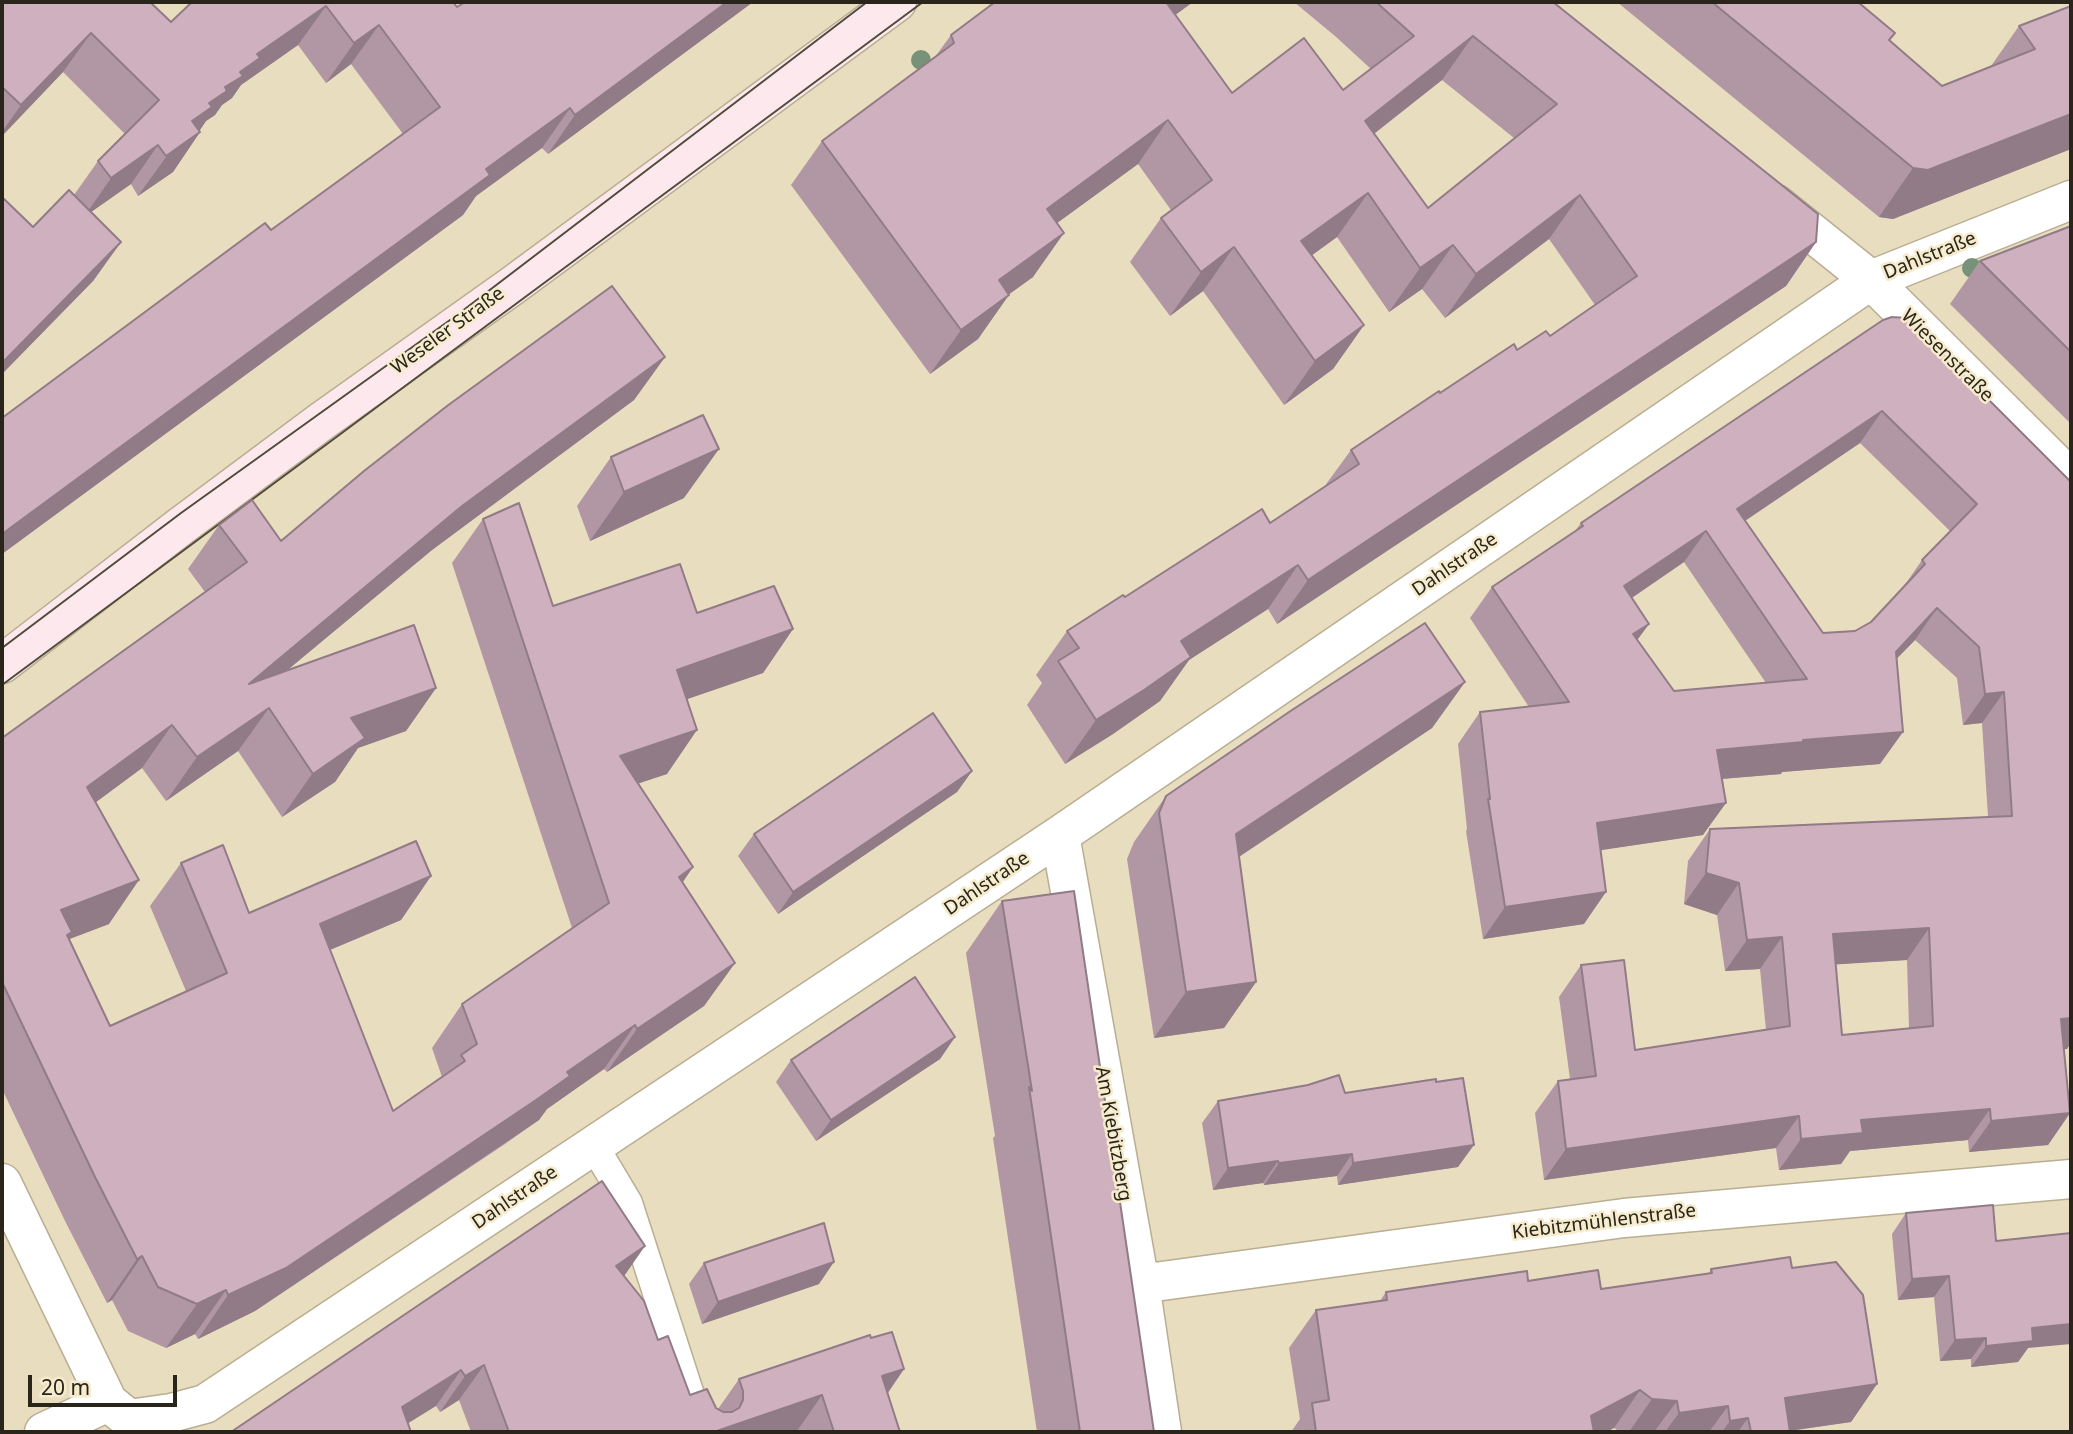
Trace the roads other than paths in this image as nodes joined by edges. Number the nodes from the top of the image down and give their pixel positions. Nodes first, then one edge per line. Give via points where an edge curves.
1 (897, 2) edge
2 (1751, 184) edge
3 (2071, 200) edge
4 (1871, 280) junction
5 (2071, 479) edge
6 (2, 664) edge
7 (1060, 835) junction
8 (594, 1146) junction
9 (2071, 1180) edge
10 (2, 1184) edge
11 (1140, 1284) junction
12 (108, 1402) junction
13 (44, 1432) edge
14 (702, 1432) edge
15 (1163, 1432) edge

1 - 6 main road, Weseler Straße via 203,509
2 - 4 street, Wiesenstraße
3 - 4 street, Dahlstraße
4 - 5 street, Wiesenstraße
4 - 7 street, Dahlstraße
7 - 8 street, Dahlstraße
7 - 11 street, Am Kiebitzberg
8 - 12 street, Dahlstraße via 205,1404 130,1419
8 - 14 lane via 628,1203
9 - 11 street, Kiebitzmühlenstraße via 1624,1218
10 - 12 street
11 - 15 street, Am Kiebitzberg
12 - 13 street

